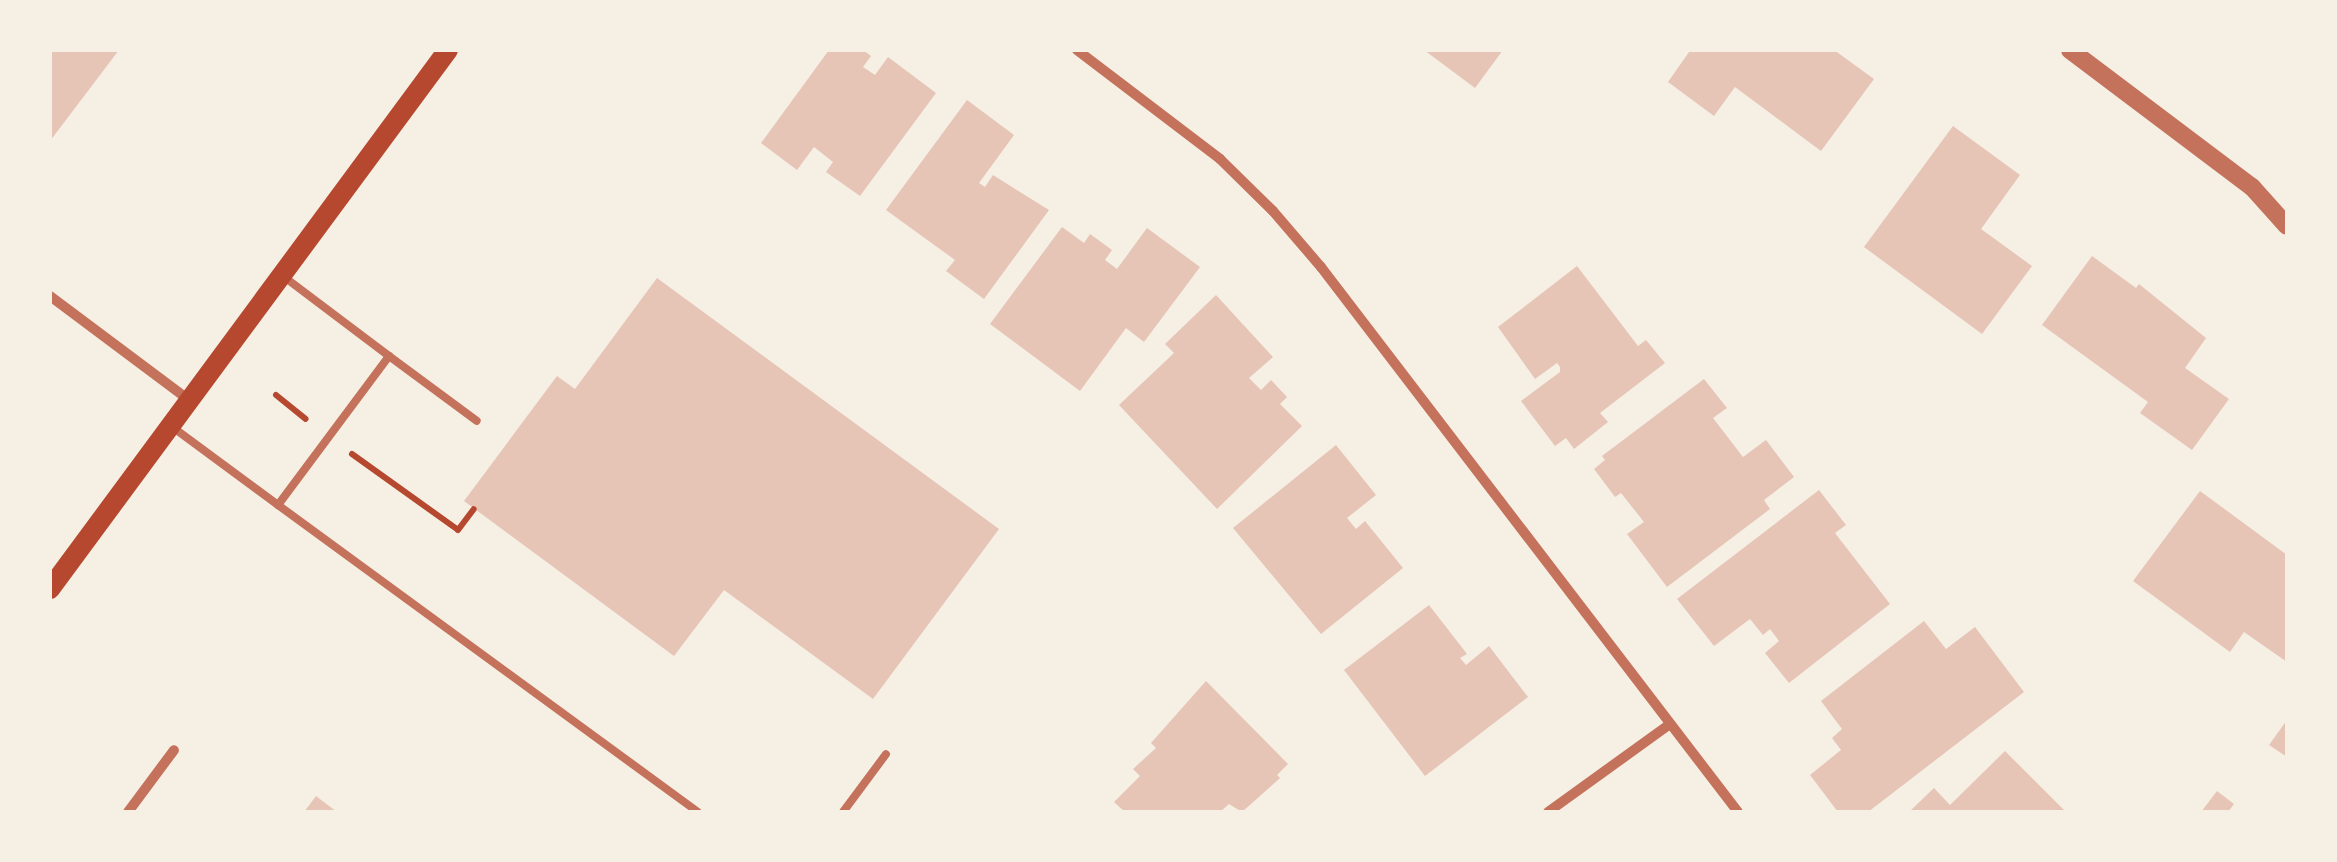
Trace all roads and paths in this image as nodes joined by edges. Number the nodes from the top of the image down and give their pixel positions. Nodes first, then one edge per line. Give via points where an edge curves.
1 (448, 50) edge
2 (1077, 50) edge
3 (2070, 50) edge
4 (2287, 226) edge
5 (282, 275) junction
6 (50, 296) edge
7 (388, 356) junction
8 (189, 400) junction
9 (477, 421) dead end
10 (170, 426) junction
11 (352, 454) dead end
12 (278, 505) junction
13 (474, 509) dead end
14 (50, 589) edge
15 (1670, 724) junction
16 (174, 750) dead end
17 (886, 754) dead end
18 (128, 812) edge
19 (698, 812) edge
20 (843, 812) edge
21 (1548, 812) edge
22 (1738, 812) edge

1 - 5 main road
2 - 15 street via 1220,158 1273,211
3 - 4 street via 2252,187
5 - 7 lane
5 - 8 main road
6 - 8 street
7 - 9 lane
7 - 12 lane
8 - 10 main road
10 - 12 lane
10 - 14 main road
11 - 13 path via 458,530
12 - 19 lane
15 - 21 street
15 - 22 street
16 - 18 street
17 - 20 lane

